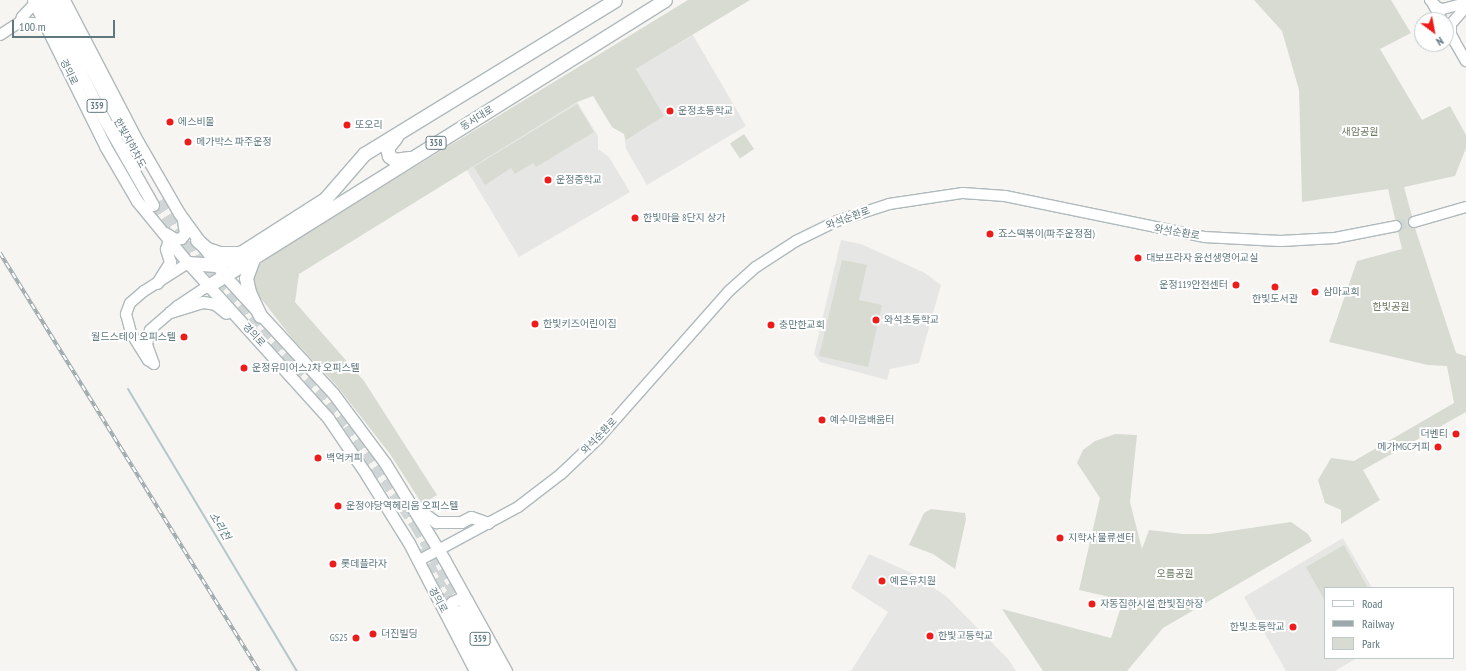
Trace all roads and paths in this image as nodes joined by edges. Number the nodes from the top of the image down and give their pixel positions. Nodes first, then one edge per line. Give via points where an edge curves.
1 (54, 0) edge
2 (64, 0) edge
3 (615, 0) edge
4 (666, 0) edge
5 (1430, 0) edge
6 (37, 1) edge
7 (1466, 3) edge
8 (1466, 7) edge
9 (1437, 12) edge
10 (19, 23) junction
11 (44, 24) junction
12 (0, 35) edge
13 (1455, 42) joint
14 (1466, 62) edge
15 (408, 127) junction
16 (422, 152) junction
17 (158, 202) joint
18 (1466, 207) edge
19 (183, 219) junction
20 (1414, 222) tunnel mouth
21 (1396, 226) tunnel mouth
22 (166, 236) junction
23 (197, 240) junction
24 (242, 252) junction
25 (254, 256) junction
26 (188, 263) junction
27 (220, 270) junction
28 (157, 283) junction
29 (208, 286) junction
30 (170, 312) junction
31 (260, 316) junction
32 (246, 326) junction
33 (410, 504) junction
34 (488, 524) junction
35 (438, 550) junction
36 (418, 561) junction
37 (458, 608) junction
38 (475, 671) edge
39 (486, 671) edge
40 (496, 671) edge
41 (506, 671) edge

1 - 17 main road, 한빛지하차도 / 359
2 - 19 main road, 경의로 via 138,142
3 - 15 highway, 동서대로 / 358
4 - 16 highway, 동서대로 / 358
5 - 7 street via 1438,8 1448,9
5 - 9 street
6 - 10 street via 22,16
6 - 11 main road, 경의로
6 - 17 main road, 경의로 / 359 via 111,132
8 - 13 street via 1451,24 1451,34
10 - 11 street
10 - 12 street
11 - 22 main road, 경의로 via 118,169 137,201
13 - 14 street
15 - 16 highway via 391,141 387,148 389,156 395,160 404,160
15 - 24 highway, 동서대로 / 358 via 364,154 325,199
16 - 25 highway, 동서대로 / 358
18 - 20 street
19 - 22 main road via 185,233 181,238
19 - 23 main road, 경의로
21 - 34 street, 와석순환로 via 1336,238 1281,241 1188,235 1005,196 963,193 889,204 837,221 802,237 756,267 729,291 598,439 561,474 518,506
22 - 26 main road, 경의로
22 - 28 main road via 170,262
23 - 24 highway via 206,249 219,253
23 - 27 main road, 경의로
24 - 27 highway, 동서대로 / 358
25 - 27 highway, 동서대로 / 358
25 - 31 highway via 246,278 249,292
26 - 27 highway
26 - 28 street
26 - 29 main road, 경의로
27 - 29 highway, 동서대로 / 358
27 - 31 main road, 경의로
28 - 30 street via 130,303 126,314 130,333 148,360 154,364 146,338 157,322
29 - 30 street
29 - 32 main road, 경의로
30 - 32 main road via 182,310 194,303 208,302 220,308 235,323
31 - 33 main road, 경의로 via 333,393 385,464
32 - 36 main road, 경의로 via 328,418 366,474
33 - 34 main road via 436,522 461,522 472,517
33 - 35 main road, 경의로
34 - 35 street, 와석순환로
35 - 36 street, 와석순환로
35 - 37 main road, 경의로
36 - 37 main road, 경의로
37 - 38 main road, 경의로
37 - 39 main road, 경의로 / 359
37 - 40 main road, 경의로 / 359
37 - 41 main road, 경의로

